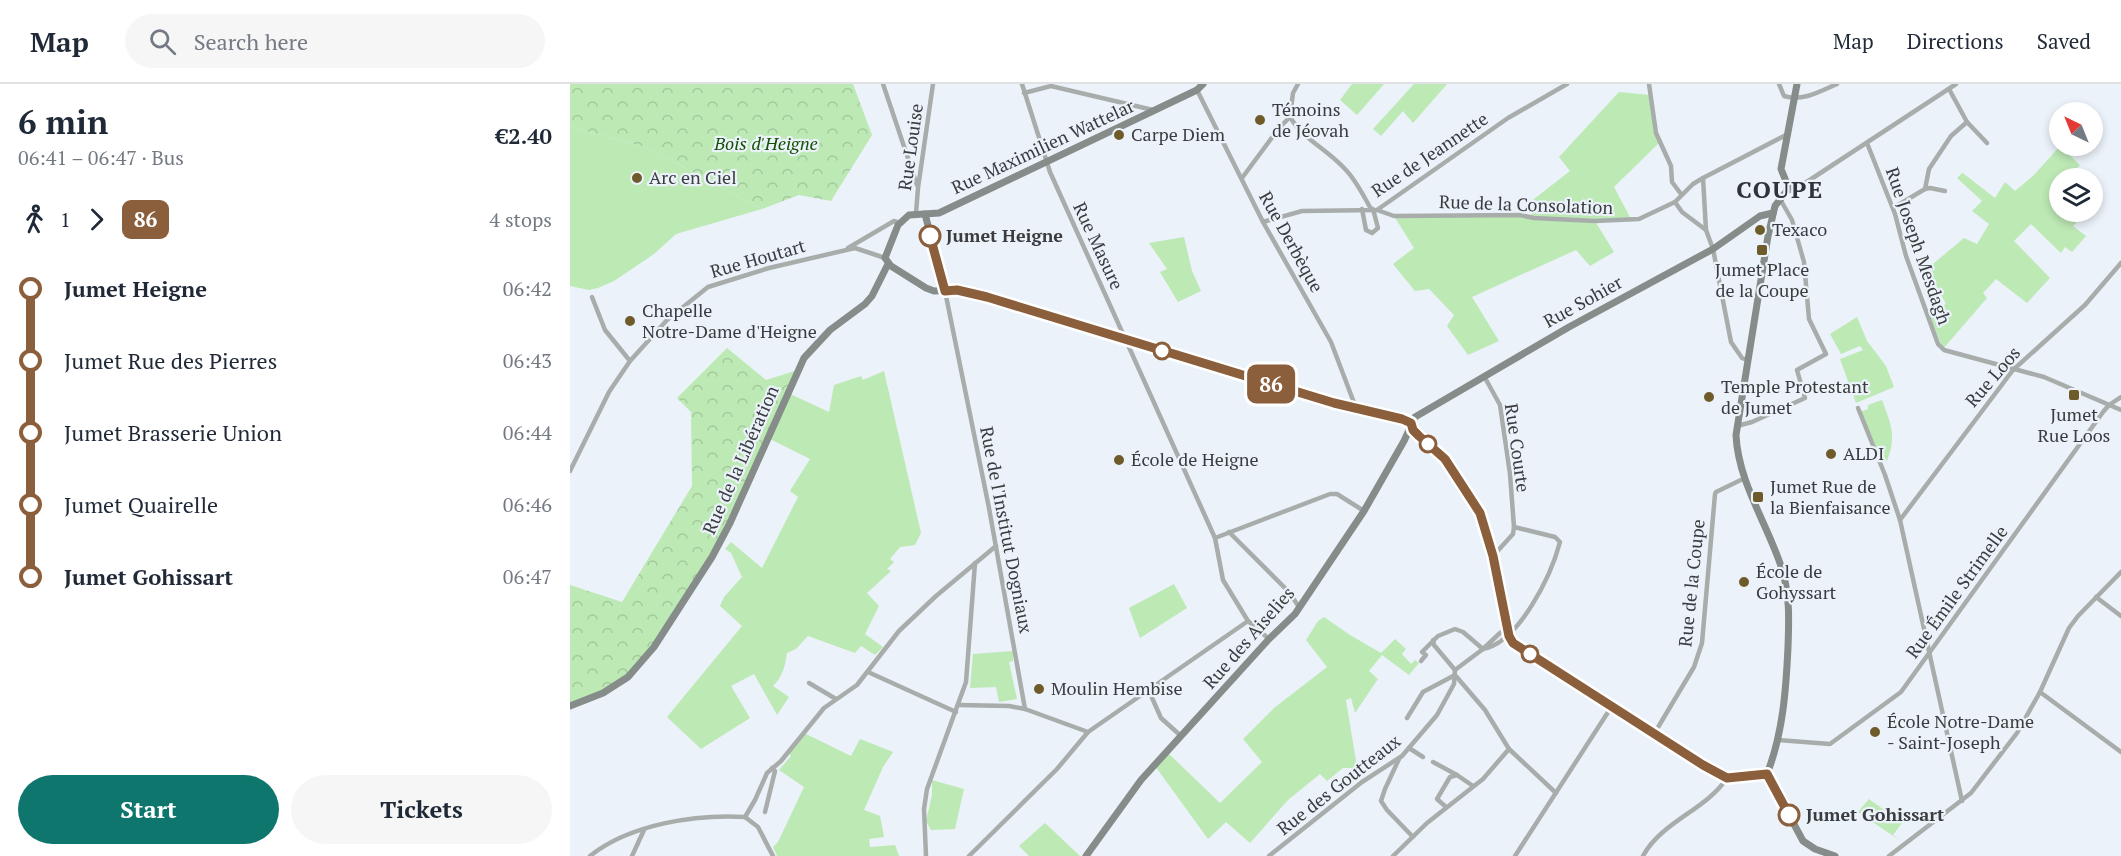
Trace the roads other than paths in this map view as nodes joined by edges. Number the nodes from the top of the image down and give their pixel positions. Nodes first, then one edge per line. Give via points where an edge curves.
1 (883, 84) edge
2 (933, 84) edge
3 (1022, 84) edge
4 (1203, 84) edge
5 (1298, 84) edge
6 (1568, 84) edge
7 (1648, 84) edge
8 (1779, 84) edge
9 (1797, 84) edge
10 (1837, 84) edge
11 (1956, 84) edge
12 (1949, 89) junction
13 (1197, 90) junction
14 (1024, 93) junction
15 (1794, 99) junction
16 (1155, 111) junction
17 (1290, 117) junction
18 (1967, 122) junction
19 (1787, 134) junction
20 (1867, 143) junction
21 (1987, 143) dead end
22 (1048, 162) junction
23 (1242, 178) junction
24 (1703, 178) junction
25 (918, 188) junction
26 (1925, 189) junction
27 (1945, 191) dead end
28 (1786, 192) junction
29 (1681, 194) junction
30 (1780, 198) junction
31 (1675, 202) junction
32 (1893, 208) junction
33 (1362, 209) junction
34 (1374, 209) junction
35 (1773, 213) junction
36 (921, 214) junction
37 (1639, 219) junction
38 (1263, 222) junction
39 (900, 223) junction
40 (1642, 226) dead end
41 (1706, 230) junction
42 (1713, 249) junction
43 (846, 250) junction
44 (886, 261) junction
45 (2121, 263) edge
46 (941, 280) junction
47 (926, 288) junction
48 (945, 291) junction
49 (592, 297) dead end
50 (1126, 339) junction
51 (1747, 360) junction
52 (630, 361) junction
53 (2013, 370) junction
54 (1483, 376) junction
55 (2121, 397) edge
56 (2109, 405) junction
57 (1356, 408) junction
58 (1858, 408) dead end
59 (2121, 410) edge
60 (1411, 423) junction
61 (1737, 426) junction
62 (570, 471) edge
63 (1745, 478) junction
64 (1364, 512) junction
65 (1900, 520) junction
66 (1514, 527) junction
67 (1229, 532) junction
68 (1215, 538) junction
69 (996, 546) junction
70 (1493, 556) junction
71 (975, 563) junction
72 (2121, 572) edge
73 (2096, 597) junction
74 (1299, 607) junction
75 (2121, 616) edge
76 (1248, 621) junction
77 (1509, 632) junction
78 (1269, 639) junction
79 (1432, 640) junction
80 (1483, 649) junction
81 (1929, 653) junction
82 (1421, 661) dead end
83 (868, 672) junction
84 (1455, 672) junction
85 (809, 683) dead end
86 (1149, 691) junction
87 (2040, 692) junction
88 (836, 699) junction
89 (958, 705) junction
90 (570, 706) edge
91 (1612, 706) junction
92 (1025, 709) junction
93 (956, 712) junction
94 (1407, 718) dead end
95 (1088, 732) junction
96 (1654, 734) junction
97 (1181, 736) junction
98 (1777, 740) junction
99 (1409, 748) junction
100 (1509, 749) junction
101 (2121, 752) edge
102 (1424, 757) dead end
103 (1400, 758) junction
104 (1433, 762) dead end
105 (772, 768) junction
106 (1767, 774) junction
107 (1457, 775) junction
108 (1727, 778) junction
109 (1473, 786) junction
110 (1556, 793) junction
111 (1962, 801) junction
112 (1446, 807) junction
113 (765, 812) dead end
114 (746, 817) junction
115 (644, 830) junction
116 (1413, 837) junction
117 (1815, 853) edge
118 (590, 856) edge
119 (632, 856) edge
120 (772, 856) edge
121 (926, 856) edge
122 (969, 856) edge
123 (1086, 856) edge
124 (1269, 856) edge
125 (1393, 856) edge
126 (1515, 856) edge
127 (1643, 856) edge
128 (1832, 856) edge
129 (1889, 856) edge

1 - 25 street
2 - 25 street, Rue Louise
3 - 14 street, Rue Masure
4 - 13 street, Rue Maximilien Wattelar
5 - 17 street
6 - 34 street, Rue de Jeannette via 1508,118
7 - 29 street via 1656,133 1671,166 1672,182
8 - 15 street via 1785,96
9 - 15 street
10 - 15 street
11 - 12 street
12 - 18 street
12 - 20 street
13 - 16 street, Rue Maximilien Wattelar
13 - 23 street, Rue Derbèque
14 - 16 street via 1051,86
14 - 22 street, Rue Masure
15 - 19 street
16 - 22 street, Rue Maximilien Wattelar
17 - 23 street
17 - 34 street via 1297,128 1344,168
18 - 21 street
18 - 26 street via 1951,136 1929,169
19 - 24 street
19 - 28 street via 1781,168 1788,186
20 - 28 street
20 - 32 street, Rue Joseph Mesdagh
22 - 36 street, Rue Maximilien Wattelar via 939,213
22 - 50 street, Rue Masure
23 - 38 street, Rue Derbèque
24 - 29 street
24 - 41 street
25 - 36 street, Rue Louise
26 - 27 street
26 - 32 street
28 - 30 street
29 - 31 street
30 - 35 street
30 - 61 street via 1792,220 1804,262 1809,319 1826,354 1797,370 1805,398
31 - 37 street
31 - 41 street
32 - 53 street, Rue Joseph Mesdagh via 1938,344 1944,350
33 - 34 street, Rue de Jeannette
33 - 34 street via 1366,230 1372,233 1378,228
33 - 38 street, Rue de Jeannette via 1302,211
34 - 37 street, Rue de la Consolation via 1394,216
35 - 42 street, Rue Sohier via 1760,216
35 - 51 street
36 - 39 street, Rue Maximilien Wattelar via 909,215
36 - 46 street
37 - 40 street
38 - 57 street, Rue Derbèque via 1331,342
39 - 43 street via 894,221
39 - 44 street, Rue de la Libération
41 - 42 street
42 - 51 street via 1731,342
42 - 54 street, Rue Sohier
43 - 44 street, Rue Houtart via 855,248
43 - 52 street, Rue Houtart via 708,287 667,320
44 - 47 street
44 - 90 street, Rue de la Libération via 872,296 830,330 804,358 719,544 654,647 628,677 603,693
45 - 53 street, Rue Loos via 2085,305
46 - 47 street via 933,288
46 - 48 street
47 - 48 street
48 - 50 street via 987,297
48 - 69 street, Rue de l'Institut Dogniaux
49 - 52 street via 605,330
50 - 57 street
50 - 68 street, Rue Masure
51 - 61 street
52 - 62 street, Rue Houtart via 604,401
53 - 56 street, Rue Joseph Mesdagh via 2044,377
53 - 65 street, Rue Loos
54 - 60 street, Rue Sohier via 1423,411
54 - 66 street, Rue Courte via 1500,405
55 - 56 street, Rue Émile Strimelle
56 - 59 street, Rue Joseph Mesdagh
56 - 81 street, Rue Émile Strimelle
57 - 60 street
58 - 65 street
60 - 64 street, Rue des Aiselies
60 - 70 street via 1413,430 1445,459 1474,501
61 - 63 street via 1736,448
63 - 96 street, Rue de la Coupe via 1715,494 1702,643 1694,667
63 - 98 street via 1789,594 1786,695
64 - 67 street via 1337,494 1330,494
64 - 74 street, Rue des Aiselies
65 - 81 street
66 - 70 street via 1513,534
66 - 77 street via 1555,537 1560,542 1538,596 1521,622
67 - 68 street
67 - 74 street
68 - 76 street, Rue Masure via 1223,580
69 - 71 street
69 - 92 street, Rue de l'Institut Dogniaux
70 - 77 street
71 - 83 street via 899,631
71 - 89 street via 966,682
72 - 73 street
73 - 75 street
73 - 87 street via 2069,628
74 - 78 street, Rue des Aiselies
76 - 78 street, Rue Masure
76 - 86 street
77 - 80 street via 1503,631
77 - 91 street via 1516,645
78 - 97 street, Rue des Aiselies
79 - 80 street via 1455,629
79 - 82 street via 1422,652 1426,655
79 - 84 street
80 - 84 street
81 - 98 street, Rue Émile Strimelle via 1901,692 1830,744
81 - 111 street
83 - 88 street
83 - 93 street
84 - 94 street via 1423,692
84 - 99 street, Rue des Goutteaux via 1454,684 1437,715
84 - 100 street
85 - 88 street
86 - 95 street
86 - 97 street via 1161,718
87 - 101 street
87 - 111 street via 2017,733
88 - 105 street
89 - 92 street
89 - 93 street
91 - 96 street
91 - 110 street
92 - 95 street
93 - 121 street via 927,789
95 - 122 street via 1057,769
96 - 108 street
97 - 123 street, Rue des Aiselies via 1126,799
98 - 106 street
99 - 102 street
99 - 103 street, Rue des Goutteaux
100 - 109 street
100 - 110 street
103 - 116 street via 1381,801
103 - 124 street, Rue des Goutteaux
104 - 107 street
105 - 113 street via 775,771
105 - 114 street
106 - 108 street
106 - 117 street via 1802,839
107 - 109 street
107 - 112 street via 1450,777 1437,799
108 - 127 street via 1653,842
109 - 112 street
110 - 126 street
111 - 129 street
112 - 116 street
114 - 115 street via 722,816
114 - 120 street via 755,825
115 - 118 street via 630,833
115 - 119 street
116 - 125 street
117 - 128 street via 1823,850

